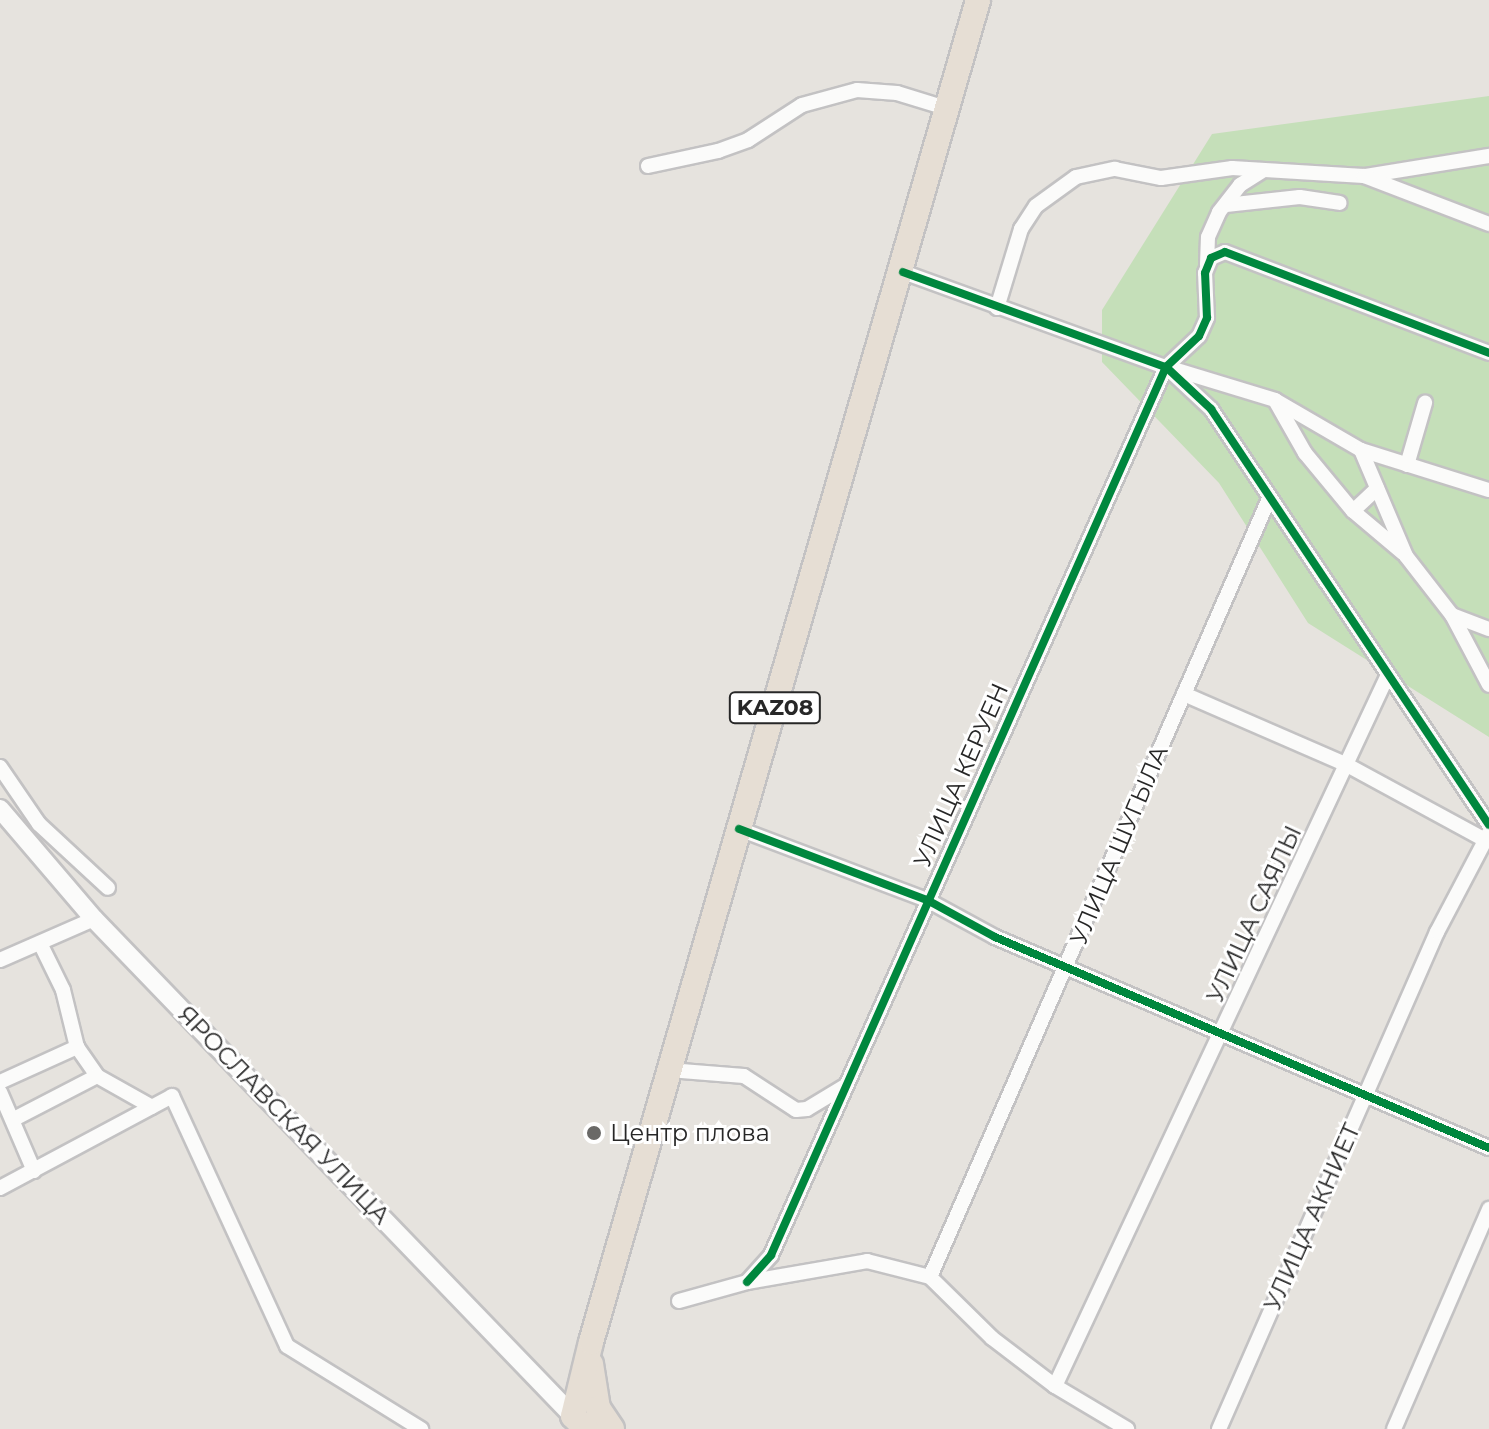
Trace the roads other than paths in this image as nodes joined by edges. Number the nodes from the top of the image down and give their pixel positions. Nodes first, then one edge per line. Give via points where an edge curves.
1 (978, 0) edge
2 (949, 109) junction
3 (1489, 156) edge
4 (648, 166) dead end
5 (1268, 168) junction
6 (1364, 176) junction
7 (1340, 203) dead end
8 (1226, 205) junction
9 (1489, 224) edge
10 (1207, 265) junction
11 (903, 272) junction
12 (997, 308) junction
13 (1489, 353) edge
14 (1166, 367) junction
15 (1275, 400) junction
16 (1425, 403) dead end
17 (1361, 450) junction
18 (1407, 465) junction
19 (1377, 489) junction
20 (1489, 490) edge
21 (1268, 501) junction
22 (1353, 511) junction
23 (1406, 556) junction
24 (1452, 615) junction
25 (1489, 629) edge
26 (1387, 677) junction
27 (1489, 685) edge
28 (1184, 694) junction
29 (1347, 765) junction
30 (0, 767) edge
31 (0, 809) edge
32 (739, 829) junction
33 (1488, 832) edge
34 (108, 888) dead end
35 (927, 900) junction
36 (94, 919) junction
37 (40, 943) junction
38 (0, 960) edge
39 (1066, 968) junction
40 (1220, 1035) junction
41 (77, 1047) junction
42 (669, 1070) junction
43 (97, 1076) junction
44 (0, 1082) edge
45 (845, 1086) junction
46 (0, 1092) edge
47 (1366, 1097) junction
48 (152, 1107) junction
49 (14, 1119) junction
50 (1489, 1148) edge
51 (34, 1171) junction
52 (0, 1188) edge
53 (1489, 1209) edge
54 (930, 1277) junction
55 (747, 1282) junction
56 (679, 1301) dead end
57 (591, 1342) junction
58 (1055, 1386) junction
59 (575, 1425) edge
60 (421, 1429) edge
61 (612, 1429) edge
62 (1127, 1429) edge
63 (1219, 1429) edge
64 (1394, 1429) edge

1 - 2 highway, KAZ08
2 - 4 street via 897,93 857,90 802,105 748,140 718,151
2 - 11 highway, KAZ08
3 - 6 street
5 - 6 street
5 - 8 street via 1240,185
5 - 12 street via 1161,178 1115,169 1076,177 1036,206 1021,229
6 - 9 street
7 - 8 street via 1300,197
8 - 10 street via 1213,223
10 - 13 street via 1225,252
10 - 14 street via 1207,318 1192,347
11 - 12 street
11 - 32 highway, KAZ08
12 - 14 street
14 - 15 street
14 - 21 street via 1211,409
14 - 35 street, УЛИЦА КЕРУЕН
15 - 17 street
15 - 22 street via 1305,453
16 - 18 street
17 - 18 street
17 - 19 street
18 - 20 street
19 - 22 street
19 - 23 street
21 - 26 street
21 - 28 street, УЛИЦА ШУГЫЛА
22 - 23 street
23 - 24 street
24 - 25 street
24 - 27 street
26 - 29 street, УЛИЦА САЯЛЫ
26 - 33 street
28 - 29 street
28 - 39 street, УЛИЦА ШУГЫЛА
29 - 33 street
29 - 40 street, УЛИЦА САЯЛЫ
30 - 34 street via 39,824
31 - 36 main road, ЯРОСЛАВСКАЯ УЛИЦА
32 - 35 street
32 - 42 highway, KAZ08
33 - 47 street, УЛИЦА АКНИЕТ via 1437,932
35 - 39 street
35 - 45 street, УЛИЦА КЕРУЕН
36 - 37 street
36 - 59 main road, ЯРОСЛАВСКАЯ УЛИЦА
37 - 38 street
37 - 41 street via 63,990
39 - 40 street
39 - 54 street, УЛИЦА ШУГЫЛА
40 - 47 street
40 - 58 street, УЛИЦА САЯЛЫ
41 - 43 street
41 - 44 street
42 - 45 street via 744,1076 796,1110
42 - 57 highway, KAZ08
43 - 48 street
43 - 49 street
45 - 55 street, УЛИЦА КЕРУЕН via 771,1255
46 - 49 street
47 - 50 street
47 - 63 street, УЛИЦА АКНИЕТ
48 - 51 street
48 - 60 street via 172,1096 287,1346
49 - 51 street
51 - 52 street
53 - 64 street
54 - 55 street via 867,1261
54 - 58 street via 992,1338
55 - 56 street
57 - 59 highway, KAZ08
57 - 61 highway via 591,1381 598,1408
58 - 62 street

